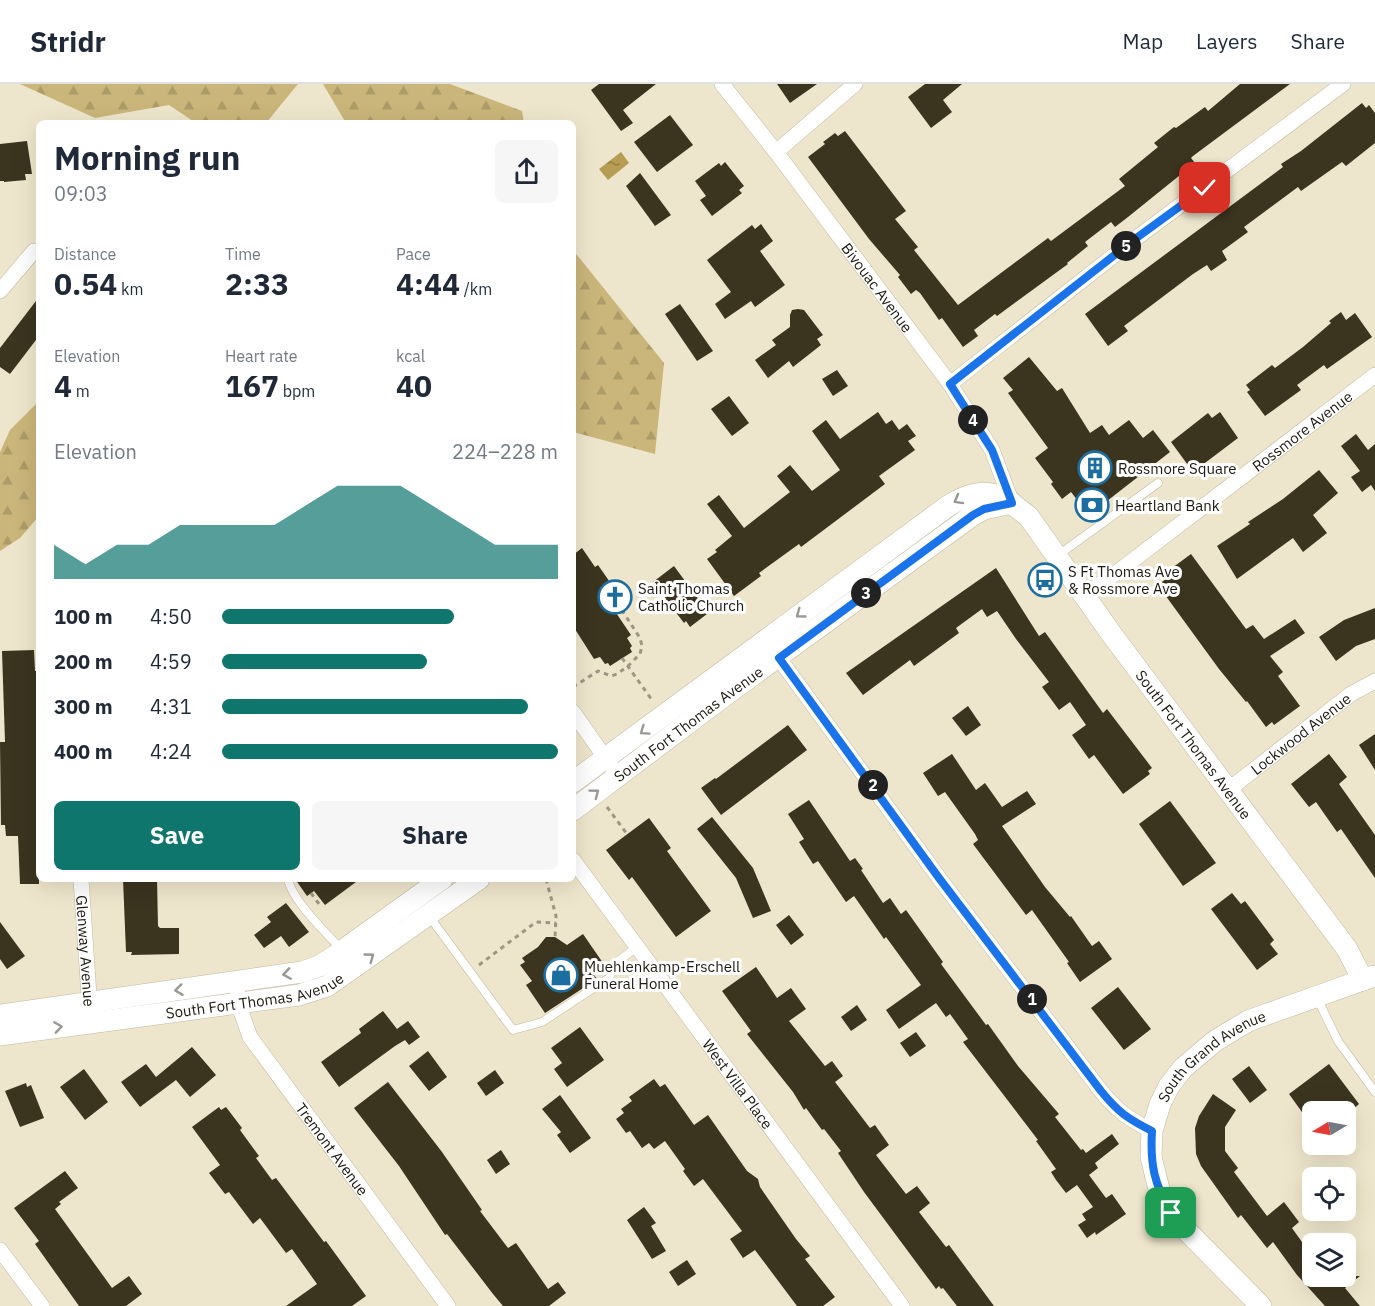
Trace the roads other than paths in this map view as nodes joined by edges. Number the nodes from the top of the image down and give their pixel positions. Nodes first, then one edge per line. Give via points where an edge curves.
1 (722, 84) edge
2 (855, 84) edge
3 (1343, 84) edge
4 (776, 152) junction
5 (34, 251) dead end
6 (0, 291) edge
7 (1375, 375) edge
8 (950, 384) junction
9 (1158, 483) dead end
10 (1012, 503) junction
11 (1057, 556) junction
12 (1085, 595) junction
13 (766, 640) junction
14 (779, 658) junction
15 (1375, 681) edge
16 (576, 716) edge
17 (606, 757) junction
18 (618, 776) junction
19 (576, 780) edge
20 (1228, 790) junction
21 (576, 808) edge
22 (576, 864) edge
23 (81, 882) edge
24 (288, 882) edge
25 (440, 882) edge
26 (472, 882) edge
27 (422, 906) junction
28 (637, 947) junction
29 (342, 951) junction
30 (1369, 978) edge
31 (237, 982) junction
32 (1317, 998) junction
33 (238, 1004) junction
34 (90, 1012) junction
35 (0, 1015) edge
36 (0, 1035) edge
37 (1375, 1092) edge
38 (1152, 1131) junction
39 (0, 1250) edge
40 (42, 1306) edge
41 (448, 1306) edge
42 (902, 1306) edge
43 (1261, 1306) edge

1 - 4 street, Bivouac Avenue
2 - 4 street
3 - 8 street via 1135,239
4 - 8 street, Bivouac Avenue
5 - 6 street
7 - 12 street, Rossmore Avenue
8 - 10 street, Bivouac Avenue via 992,450
9 - 11 lane
10 - 11 main road, South Fort Thomas Avenue via 1029,517
10 -> 13 main road, South Fort Thomas Avenue via 981,492 964,496
10 - 14 main road, South Fort Thomas Avenue via 973,515
11 - 12 main road, South Fort Thomas Avenue
12 - 20 main road, South Fort Thomas Avenue
13 - 14 street
13 -> 17 main road, South Fort Thomas Avenue
14 - 18 main road, South Fort Thomas Avenue
14 - 38 street via 1101,1091 1116,1110
15 - 20 street, Lockwood Avenue via 1343,699
16 - 17 street
17 - 18 street
17 - 19 main road, South Fort Thomas Avenue
21 -> 18 main road, South Fort Thomas Avenue
20 - 30 main road, South Fort Thomas Avenue
22 - 28 street, West Villa Place
23 - 34 street, Glenway Avenue
24 - 29 lane via 316,923
25 - 27 main road, South Fort Thomas Avenue
26 - 27 main road, South Fort Thomas Avenue
27 - 28 lane via 513,1030 542,1022 609,978 617,962
27 - 29 main road, South Fort Thomas Avenue
33 -> 27 main road, South Fort Thomas Avenue via 300,995 327,986
28 - 42 street, West Villa Place
29 -> 31 main road, South Fort Thomas Avenue via 302,972
30 - 32 main road, South Grand Avenue
31 - 33 street, Tremont Avenue
31 -> 34 main road, South Fort Thomas Avenue
32 - 37 lane via 1338,1041
32 - 38 main road, South Grand Avenue via 1248,1021 1200,1053 1169,1086
33 - 34 main road, South Fort Thomas Avenue
33 - 41 street, Tremont Avenue via 250,1037
34 - 35 main road, South Fort Thomas Avenue
36 -> 34 main road, South Fort Thomas Avenue
38 - 43 main road, South Grand Avenue via 1153,1173 1171,1213
39 - 40 street

